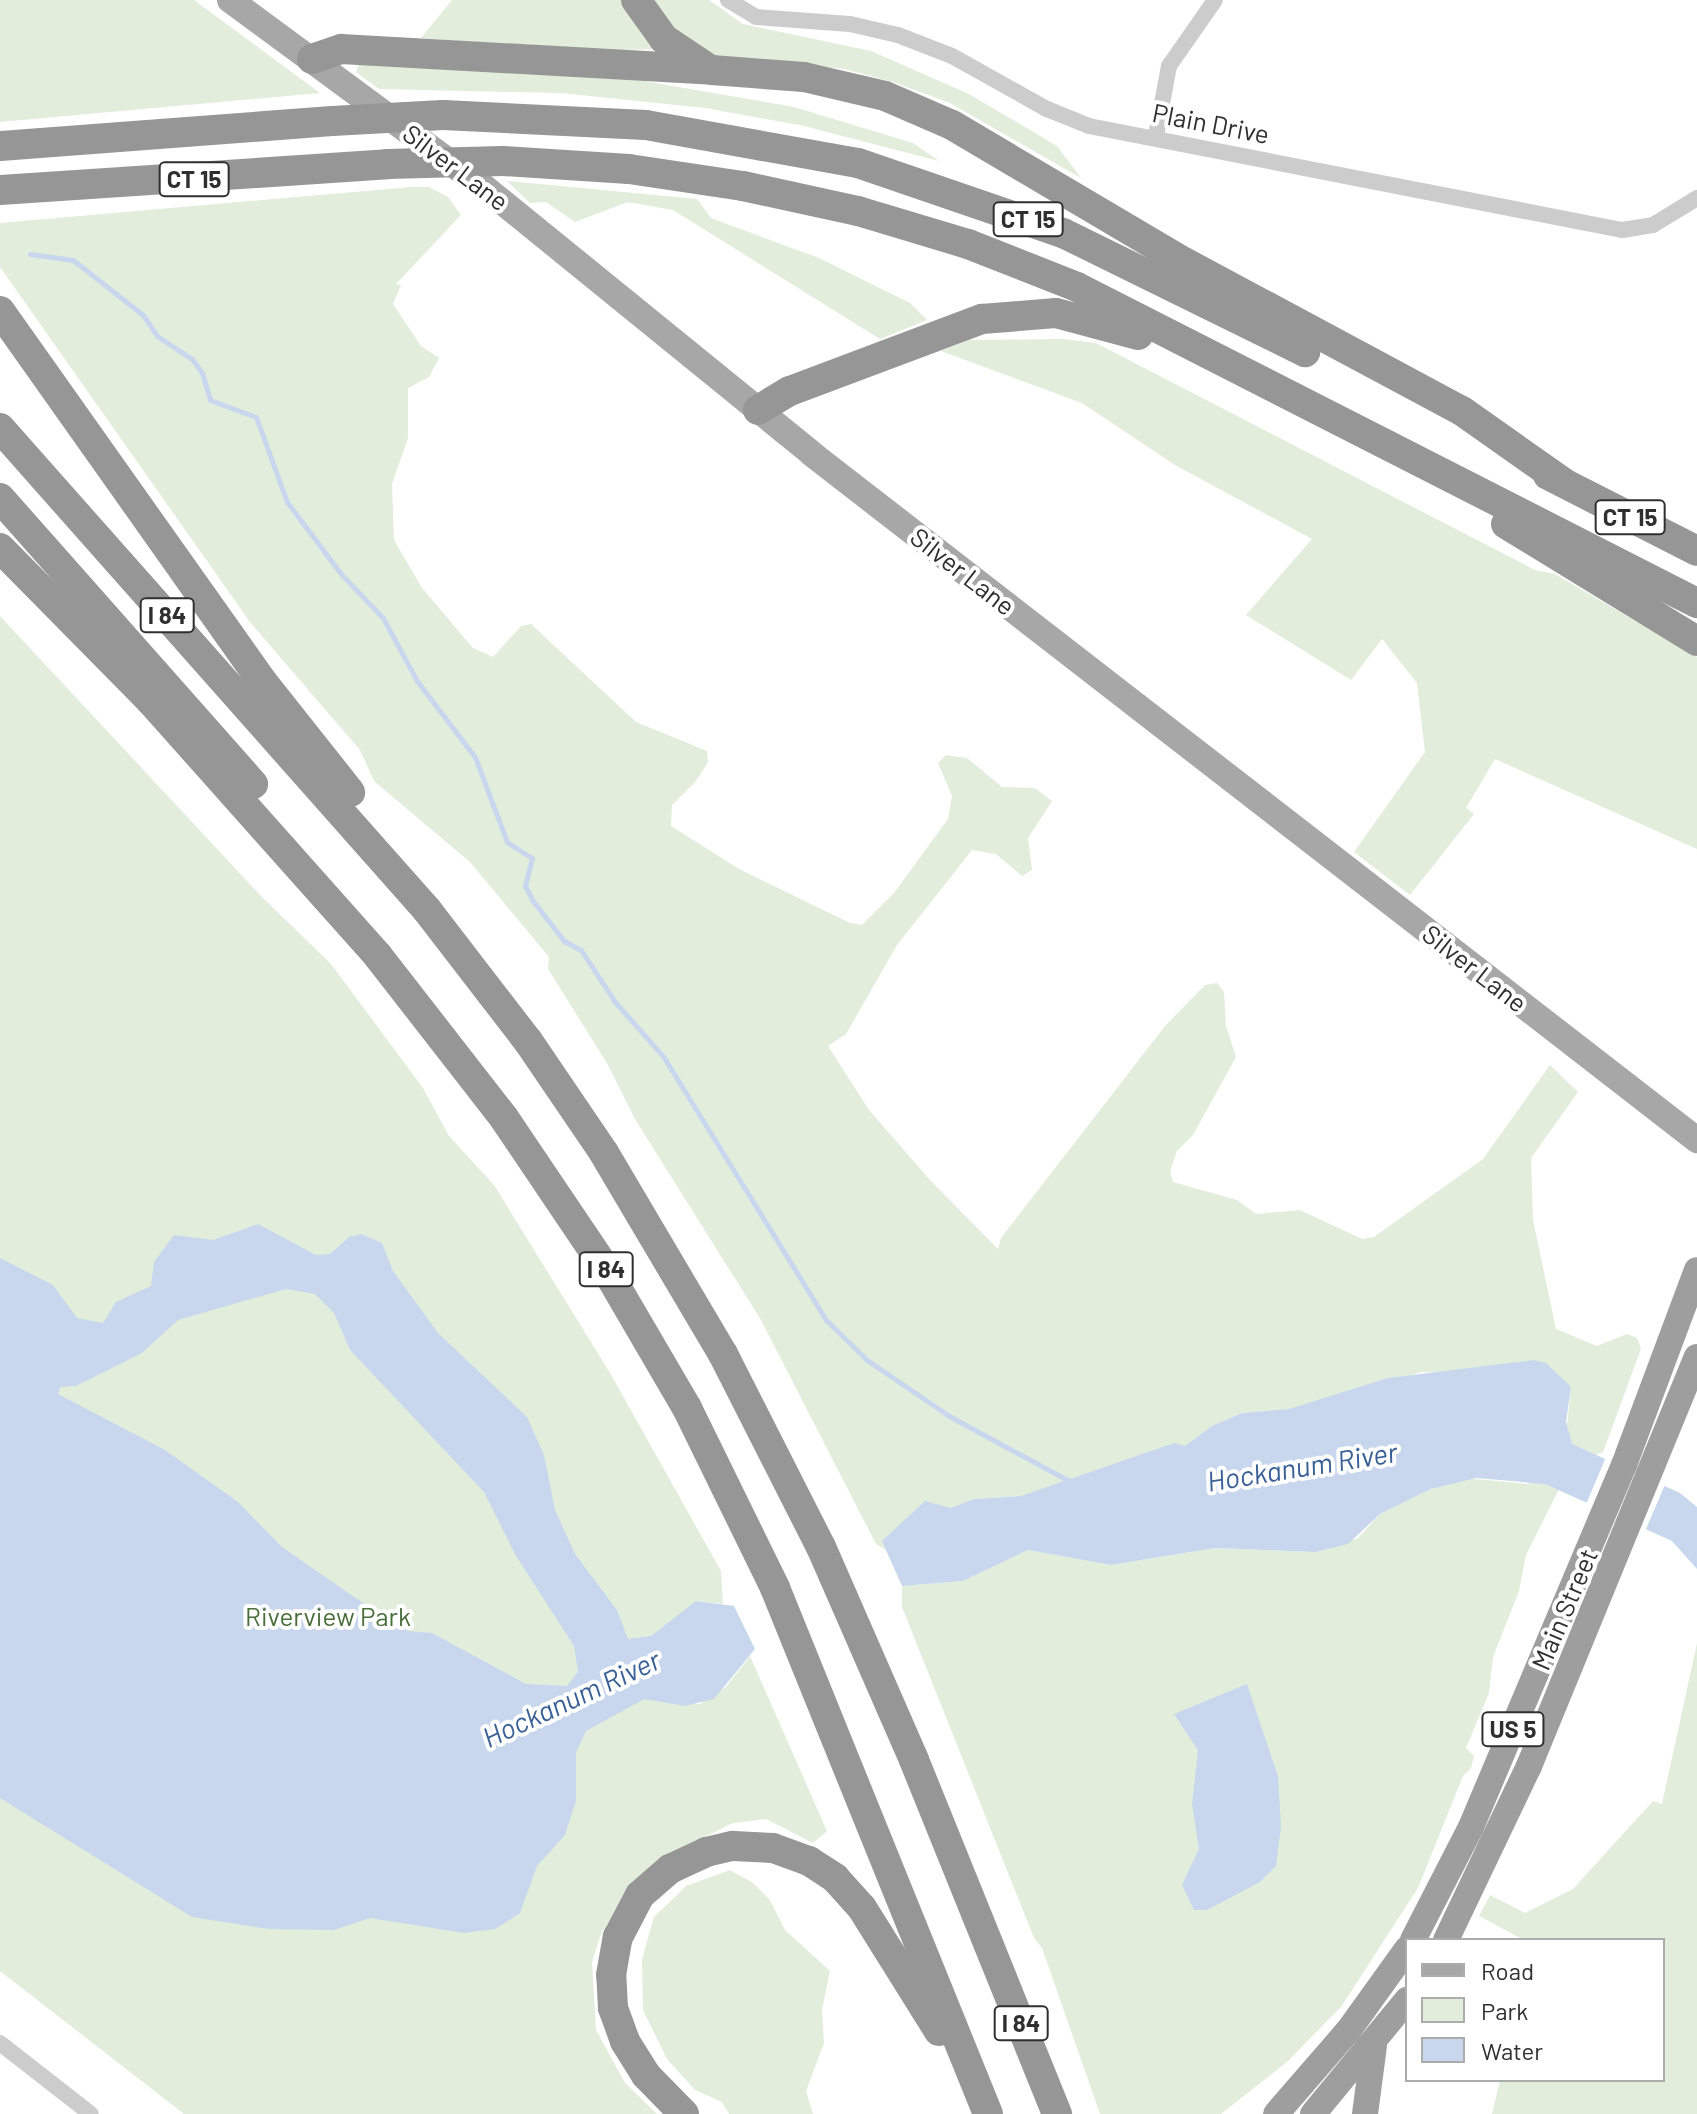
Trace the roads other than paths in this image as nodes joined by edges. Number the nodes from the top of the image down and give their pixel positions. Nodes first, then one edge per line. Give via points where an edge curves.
1 (230, 0) edge
2 (636, 0) edge
3 (728, 0) edge
4 (1215, 0) edge
5 (312, 59) junction
6 (712, 70) junction
7 (1156, 136) junction
8 (0, 146) edge
9 (0, 190) edge
10 (1697, 198) edge
11 (0, 311) edge
12 (1306, 403) junction
13 (758, 410) junction
14 (0, 428) edge
15 (1384, 443) junction
16 (1564, 483) junction
17 (0, 498) edge
18 (1697, 551) edge
19 (5, 554) edge
20 (1697, 603) edge
21 (1697, 641) edge
22 (340, 796) junction
23 (395, 977) junction
24 (1697, 1140) edge
25 (1697, 1270) edge
26 (1697, 1357) edge
27 (1414, 1938) edge
28 (1447, 1938) edge
29 (1405, 1952) edge
30 (1405, 2003) edge
31 (0, 2043) edge
32 (1375, 2044) junction
33 (986, 2109) edge
34 (91, 2114) edge
35 (684, 2114) edge
36 (1057, 2114) edge
37 (1276, 2114) edge
38 (1313, 2114) edge
39 (1365, 2114) edge

1 - 5 main road, Silver Lane
2 - 6 highway via 664,39
3 - 7 street, Plain Drive via 756,17 850,24 898,35 952,56 1089,126
4 - 7 street via 1169,66
5 - 6 highway via 341,49
5 - 13 main road, Silver Lane via 484,187
6 - 16 highway via 830,82 929,113 1225,285 1462,411
7 - 10 street, Plain Drive via 1622,230 1653,225
8 - 16 highway, CT 15, bridge via 443,115 585,119 708,133 827,155 945,189 1120,258
9 - 12 highway, CT 15, bridge via 503,161 629,169 728,183 914,227 1077,287
11 - 22 highway
12 - 13 highway via 1216,373 1124,329 1080,317 1029,312 956,327 790,391
12 - 15 highway, CT 15
13 - 24 main road, Silver Lane
14 - 22 highway, I 84
15 - 20 highway, CT 15
15 - 21 highway via 1550,553
16 - 18 highway, CT 15
17 - 23 highway via 238,766
19 - 23 highway, I 84 via 220,776
22 - 36 highway, I 84 via 427,887 656,1237 780,1463 888,1696
23 - 33 highway, I 84 via 553,1188 700,1433 812,1674
25 - 27 highway, Main Street / US 5 via 1624,1465 1462,1847
26 - 28 highway, Main Street / US 5 via 1510,1810
29 - 37 highway via 1348,2031
30 - 32 highway
31 - 34 street
32 - 38 highway
32 - 39 highway
33 - 35 highway via 847,1890 798,1856 733,1846 694,1856 649,1886 625,1919 613,1956 612,1999 625,2041 646,2075

